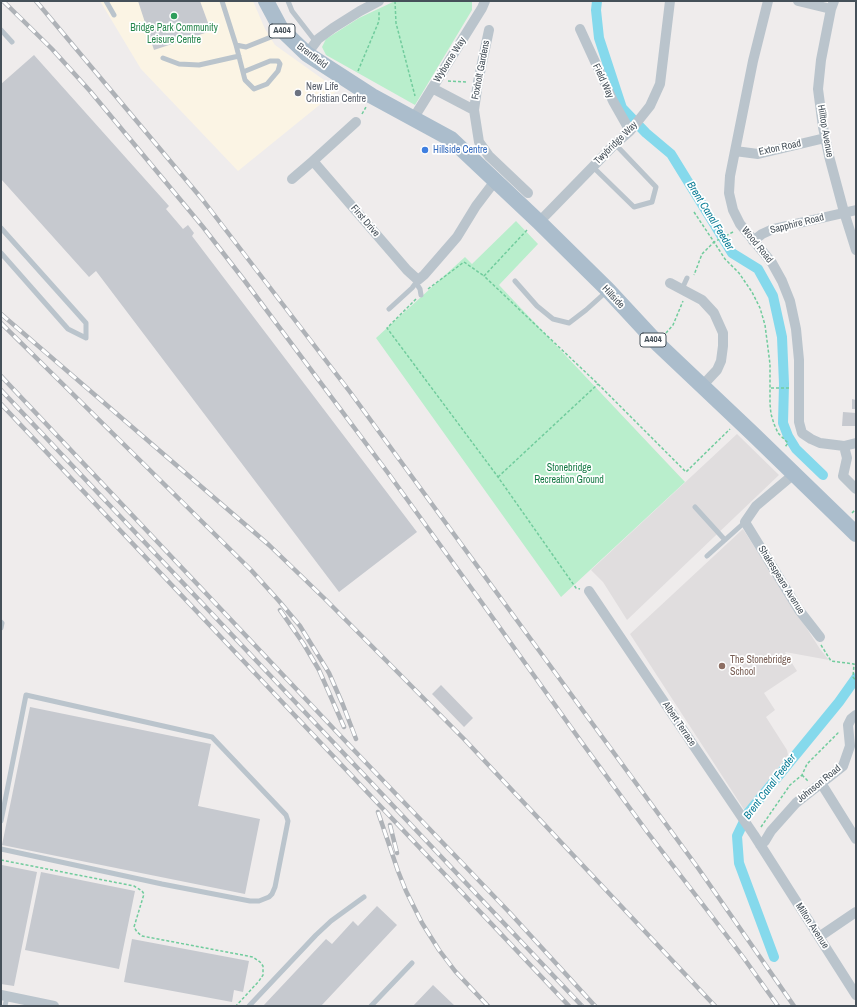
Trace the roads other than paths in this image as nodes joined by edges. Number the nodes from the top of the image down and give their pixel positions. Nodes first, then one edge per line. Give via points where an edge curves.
1 (106, 1) edge
2 (222, 1) edge
3 (266, 1) edge
4 (288, 1) edge
5 (485, 1) edge
6 (670, 1) edge
7 (768, 1) edge
8 (798, 1) edge
9 (379, 4) edge
10 (832, 5) edge
11 (114, 15) dead end
12 (281, 29) junction
13 (580, 29) dead end
14 (1, 30) edge
15 (489, 30) dead end
16 (12, 42) dead end
17 (236, 45) junction
18 (312, 48) junction
19 (239, 56) junction
20 (163, 58) dead end
21 (243, 72) junction
22 (354, 79) joint
23 (434, 85) junction
24 (474, 110) junction
25 (413, 119) junction
26 (356, 122) dead end
27 (632, 129) junction
28 (825, 138) junction
29 (615, 144) junction
30 (735, 151) junction
31 (313, 161) junction
32 (593, 167) junction
33 (292, 179) dead end
34 (496, 181) junction
35 (528, 193) dead end
36 (856, 210) edge
37 (844, 212) junction
38 (533, 226) junction
39 (1, 228) edge
40 (753, 241) junction
41 (856, 250) edge
42 (1, 253) edge
43 (687, 278) dead end
44 (516, 281) dead end
45 (417, 282) junction
46 (670, 283) dead end
47 (683, 289) junction
48 (608, 290) junction
49 (421, 295) road end
50 (389, 309) dead end
51 (702, 386) junction
52 (856, 443) edge
53 (844, 446) junction
54 (794, 474) junction
55 (856, 489) edge
56 (695, 506) dead end
57 (745, 522) junction
58 (856, 534) edge
59 (725, 540) junction
60 (707, 556) dead end
61 (589, 591) road end
62 (1, 622) edge
63 (1, 628) edge
64 (820, 637) road end
65 (856, 715) edge
66 (821, 783) junction
67 (1, 821) edge
68 (856, 839) edge
69 (760, 845) junction
70 (1, 849) edge
71 (767, 857) joint
72 (364, 897) dead end
73 (856, 912) edge
74 (819, 937) junction
75 (412, 964) dead end
76 (856, 995) edge
77 (4, 999) edge
78 (54, 1006) edge
79 (249, 1006) edge
80 (370, 1006) edge

1 - 11 lane
2 - 17 lane
3 - 12 main road, Brentfield / A404
4 - 18 lane
5 - 23 street, Wyborne Way
6 - 27 street, Twybridge Way via 660,84 650,106
7 - 30 street, Wood Road
8 - 10 street
9 - 18 street via 360,11 333,28
10 - 28 street, Hilltop Avenue via 818,75
12 - 17 lane via 271,37 246,47
12 - 18 main road, Brentfield / A404 via 298,47
13 - 27 street, Field Way via 613,101
14 - 16 lane
15 - 24 street, Foxholt Gardens
17 - 19 lane
18 - 22 main road, Brentfield / A404
19 - 20 lane via 199,65 179,64
19 - 21 lane
21 - 21 lane via 270,61 278,61 280,64 278,72 267,84 254,89 245,80
22 - 25 main road, Hillside / A404
23 - 24 street, Foxholt Gardens
23 - 25 street, Wyborne Way
24 - 35 street, Foxholt Gardens via 479,142 489,156
25 - 34 main road, Hillside / A404 via 451,139
26 - 31 street
27 - 29 street, Twybridge Way
28 - 30 street, Exton Road via 758,154
28 - 37 street, Hilltop Avenue
29 - 32 street, Twybridge Way
29 - 32 lane via 656,187 652,202 634,207
30 - 40 street, Wood Road via 729,193 736,217
31 - 33 street
31 - 45 street, First Drive
32 - 38 street, Twybridge Way
34 - 38 main road, Hillside / A404
34 - 45 street via 476,206 457,237
36 - 37 street, Sapphire Road
37 - 40 street, Sapphire Road via 773,229
37 - 41 street, Hilltop Avenue
38 - 48 main road, Hillside / A404
39 - 42 lane via 86,323 86,338 68,330
40 - 53 street, Wood Road via 772,263 790,301 800,360 799,422 802,433 820,443
43 - 47 lane
44 - 48 lane via 537,306 553,319 569,323
45 - 49 lane
45 - 50 lane
46 - 47 street
47 - 51 street via 702,300 714,313 723,332 721,361
48 - 51 main road, Hillside / A404 via 658,346
51 - 54 main road, Hillside / A404
52 - 53 street, Wood Road
53 - 55 street via 848,458 843,476
54 - 57 street via 756,506
54 - 58 main road, Hillside / A404
56 - 59 lane
57 - 59 lane
57 - 64 street, Shakespeare Avenue via 799,610
59 - 60 lane
61 - 69 street, Albert Terrace
62 - 63 lane
65 - 66 street, Johnson Road via 848,725 850,746 842,766
66 - 68 street
66 - 69 street, Johnson Road via 796,802
67 - 70 lane via 26,695 212,738 286,815 288,821 275,887 269,898 259,901
69 - 71 street, Albert Terrace
71 - 74 street, Milton Avenue
72 - 79 lane via 321,930
73 - 74 street
74 - 76 street, Milton Avenue
75 - 80 lane
77 - 78 street

